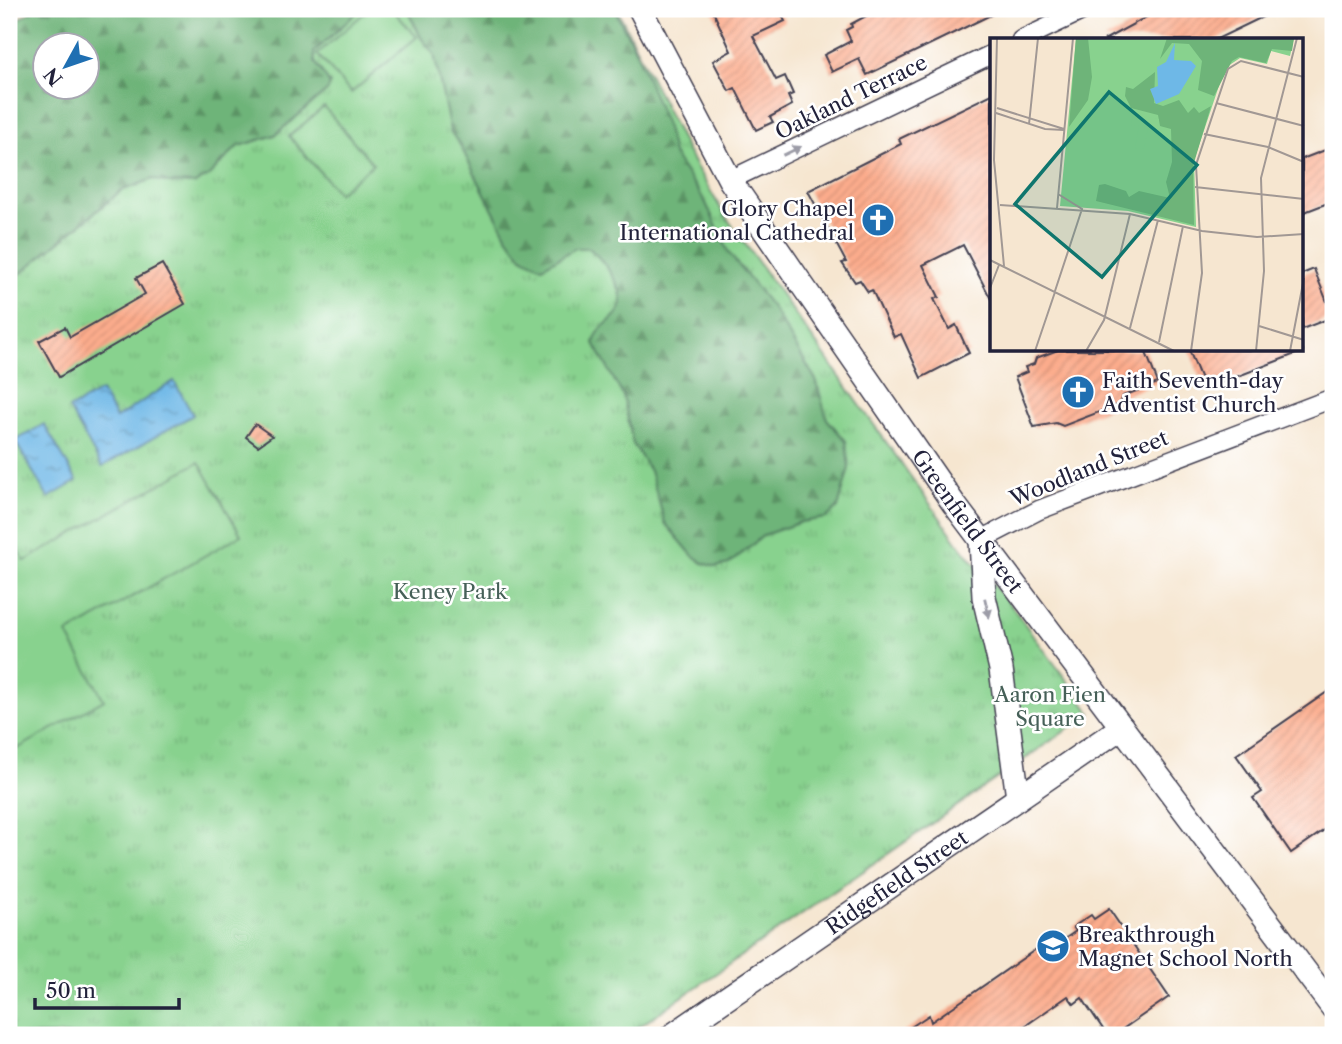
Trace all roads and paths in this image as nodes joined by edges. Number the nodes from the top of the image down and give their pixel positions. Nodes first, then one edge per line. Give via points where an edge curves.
1 (640, 9) edge
2 (1086, 9) edge
3 (1025, 38) edge
4 (990, 55) edge
5 (730, 180) junction
6 (1333, 398) edge
7 (981, 540) junction
8 (1122, 727) junction
9 (1018, 798) junction
10 (1333, 1008) edge
11 (673, 1035) edge

1 - 5 street, Greenfield Street
2 - 3 street
5 -> 4 street, Oakland Terrace
5 - 7 street, Greenfield Street
6 - 7 street, Woodland Street via 1040,510
7 - 8 street, Greenfield Street
7 -> 9 street via 984,597 1001,669
8 - 9 street, Ridgefield Street
8 - 10 street, Greenfield Street
9 - 11 street, Ridgefield Street

